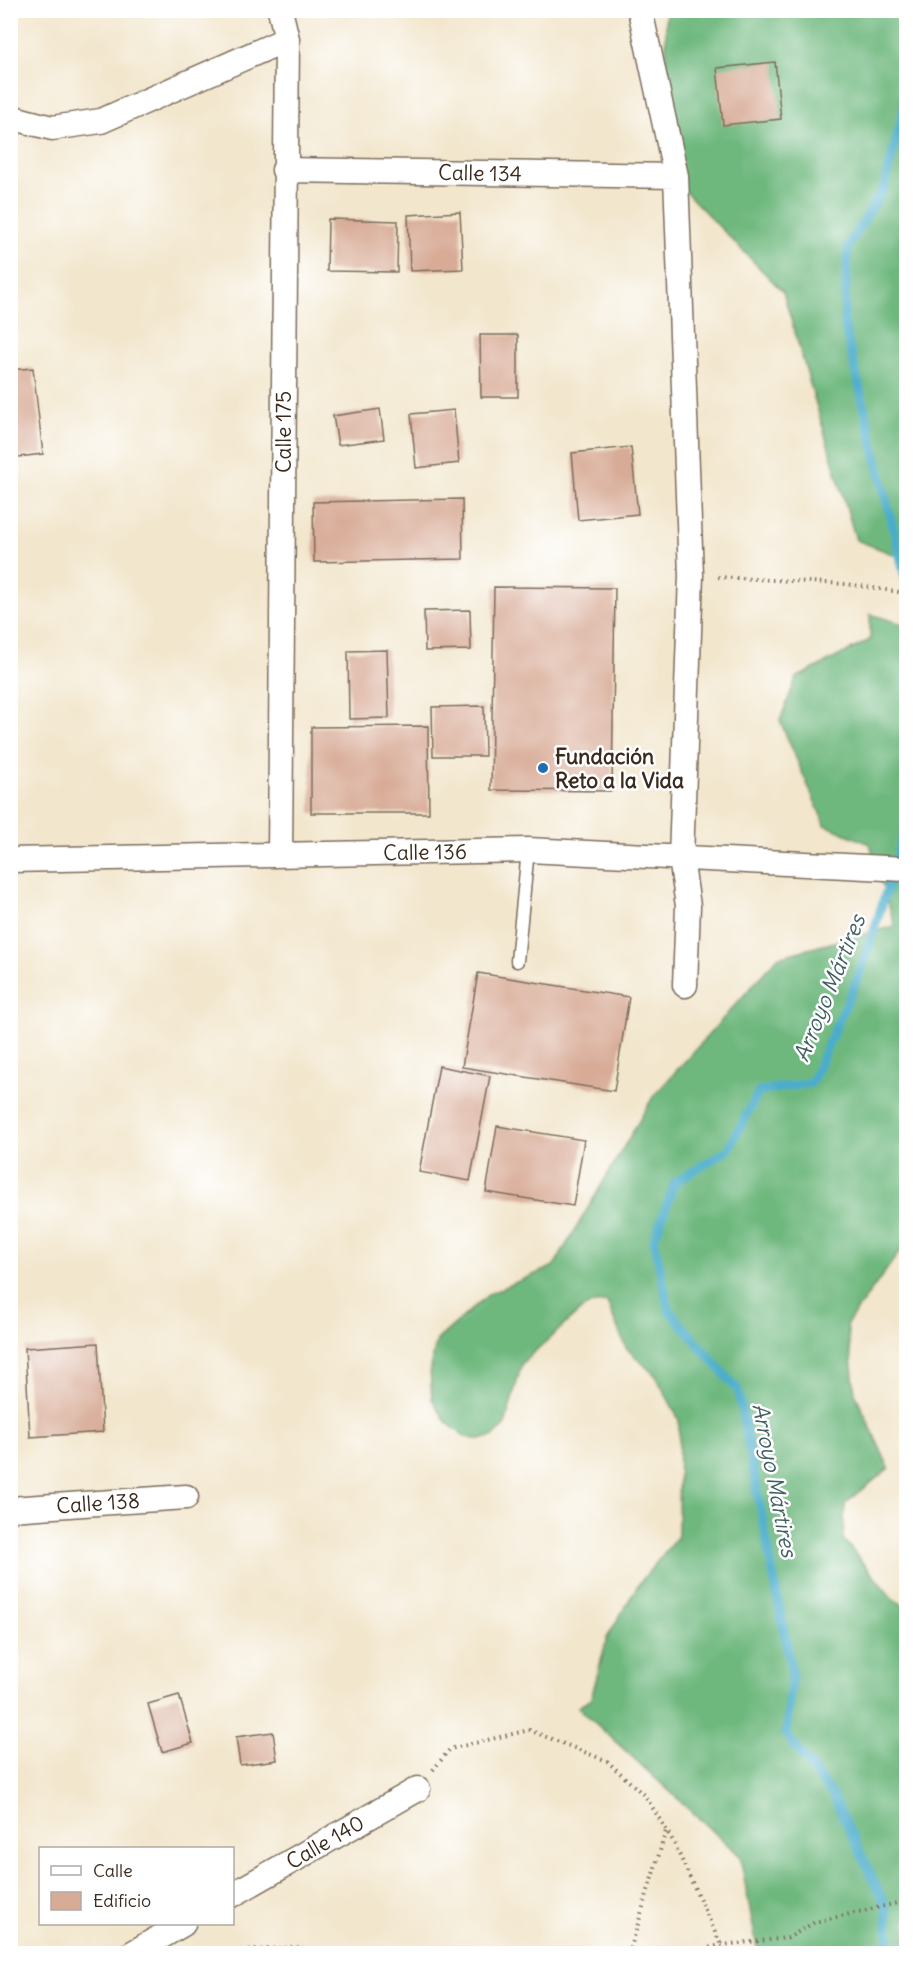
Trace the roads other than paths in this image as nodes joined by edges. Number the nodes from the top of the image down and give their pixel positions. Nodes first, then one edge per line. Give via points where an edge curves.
1 (279, 10) edge
2 (640, 10) edge
3 (287, 39) junction
4 (10, 117) edge
5 (284, 170) junction
6 (676, 176) junction
7 (528, 850) junction
8 (280, 855) junction
9 (681, 858) junction
10 (10, 860) edge
11 (906, 869) edge
12 (517, 961) dead end
13 (685, 985) dead end
14 (186, 1497) dead end
15 (10, 1509) edge
16 (418, 1789) road end
17 (234, 1894) edge
18 (180, 1925) edge
19 (131, 1953) edge

1 - 3 street, Calle 175
2 - 6 street
3 - 4 street via 101,122 52,128
3 - 5 street, Calle 175
5 - 6 street, Calle 134
5 - 8 street, Calle 175
6 - 9 street via 691,575
7 - 8 street, Calle 136
7 - 9 street, Calle 136
7 - 12 lane
8 - 10 street, Calle 136
9 - 11 street, Calle 136
9 - 13 street via 688,906
14 - 15 street, Calle 138
16 - 17 street, Calle 140
18 - 19 street

